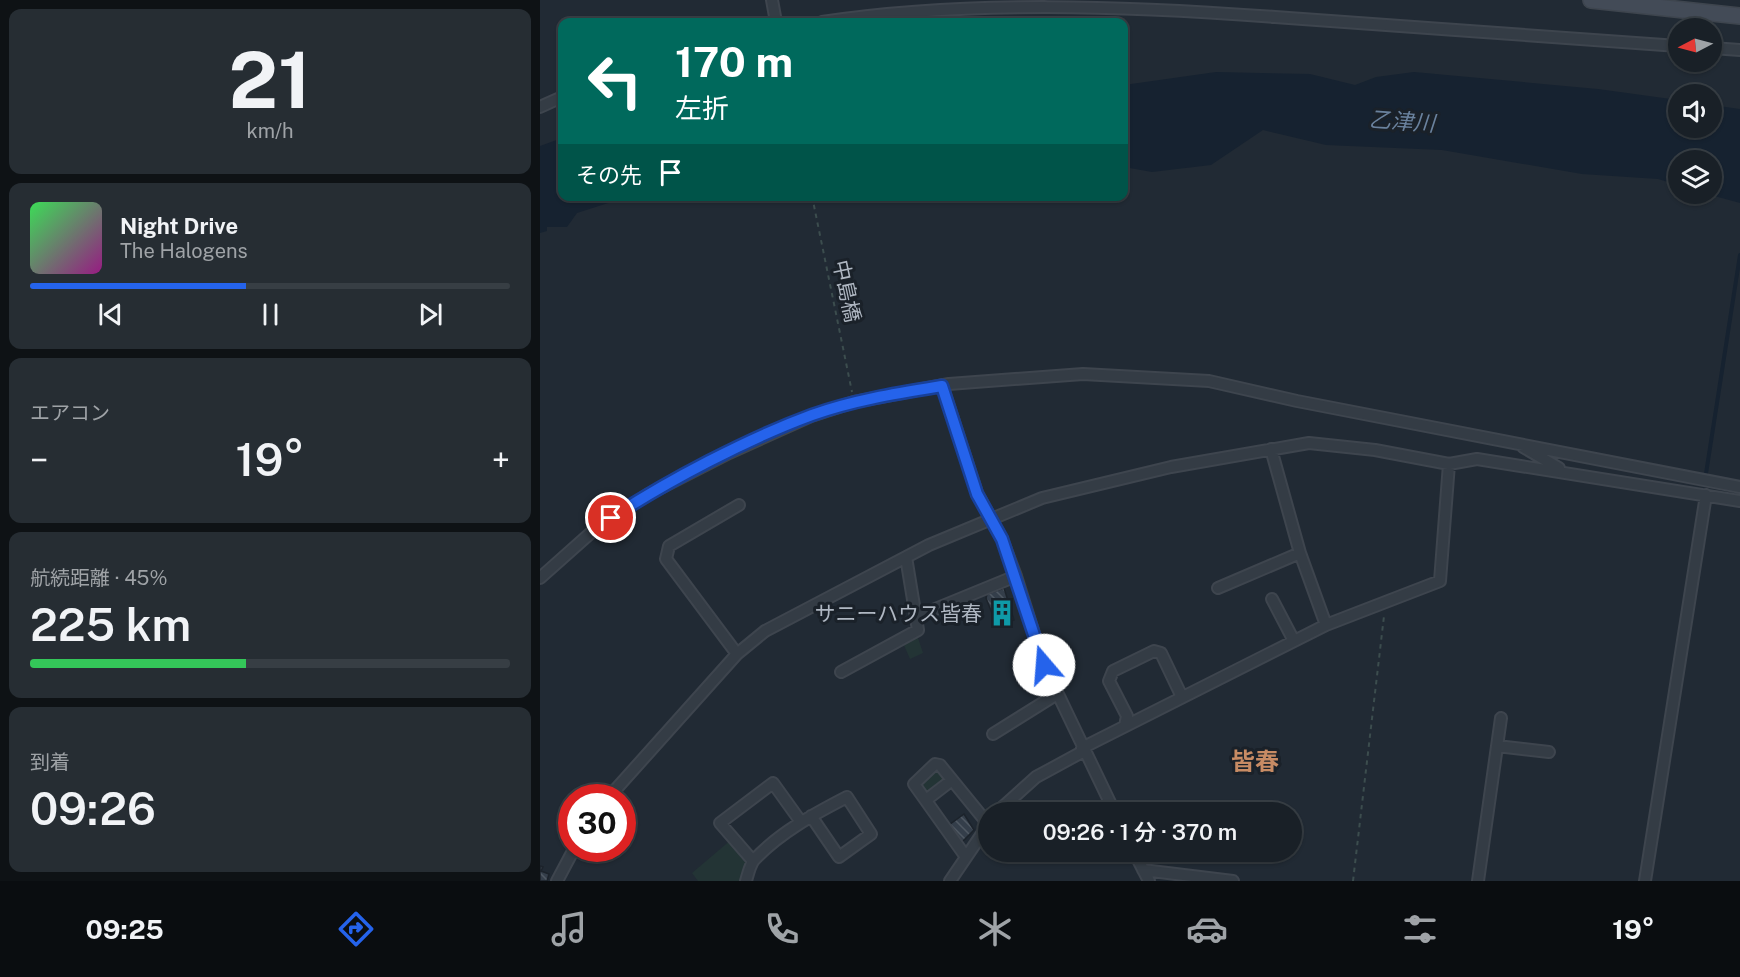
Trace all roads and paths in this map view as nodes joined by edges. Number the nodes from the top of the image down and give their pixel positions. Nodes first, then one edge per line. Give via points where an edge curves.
1 (772, 0) edge
2 (1591, 0) edge
3 (1740, 16) edge
4 (775, 18) edge
5 (842, 18) edge
6 (1668, 45) edge
7 (1722, 49) edge
8 (1740, 50) edge
9 (558, 99) edge
10 (540, 107) edge
11 (813, 201) edge
12 (942, 386) junction
13 (853, 397) junction
14 (1514, 442) junction
15 (1271, 449) junction
16 (1449, 464) junction
17 (1564, 471) junction
18 (1740, 487) edge
19 (1706, 495) junction
20 (1740, 501) edge
21 (739, 505) dead end
22 (991, 518) junction
23 (1300, 553) junction
24 (906, 557) junction
25 (1016, 576) junction
26 (540, 578) edge
27 (1218, 588) dead end
28 (1272, 599) dead end
29 (1385, 603) junction
30 (916, 617) junction
31 (1326, 625) junction
32 (1294, 641) junction
33 (737, 654) junction
34 (841, 672) dead end
35 (1057, 694) junction
36 (1182, 697) junction
37 (1501, 718) dead end
38 (1125, 726) junction
39 (993, 734) dead end
40 (1497, 746) junction
41 (1083, 749) junction
42 (1549, 752) dead end
43 (952, 780) junction
44 (621, 784) edge
45 (926, 800) junction
46 (1008, 802) edge
47 (1110, 802) edge
48 (978, 812) edge
49 (811, 816) junction
50 (801, 822) junction
51 (978, 840) edge
52 (966, 857) junction
53 (753, 861) junction
54 (568, 862) edge
55 (1139, 862) edge
56 (1143, 870) junction
57 (559, 880) edge
58 (746, 881) edge
59 (950, 881) edge
60 (1149, 881) edge
61 (1233, 881) edge
62 (1353, 881) edge
63 (1478, 881) edge
64 (1645, 881) edge

1 - 4 street
2 - 3 street
5 - 6 street via 1007,4 1157,8
7 - 8 street
9 - 10 street
11 - 13 path, 中島橋
12 - 13 street
12 - 14 street via 1083,374 1209,381
12 - 22 street via 977,494
13 - 26 street via 647,495 594,530
14 - 17 street
14 - 18 street
15 - 16 street via 1309,443 1376,450
15 - 22 street via 1085,486
15 - 23 street
16 - 17 street via 1477,459
16 - 29 street via 1440,581
17 - 19 street
19 - 20 street
19 - 64 street
21 - 33 street via 669,546 666,558
22 - 24 street
22 - 25 street
23 - 27 street
23 - 31 street
24 - 30 street
24 - 33 street via 781,621
25 - 30 street
25 - 35 street
28 - 32 street
29 - 31 street
29 - 62 path
30 - 34 street via 918,630
31 - 32 street
32 - 36 street
33 - 44 street
35 - 39 street
35 - 41 street
36 - 38 street
36 - 38 street via 1161,653 1154,651 1113,671 1109,681 1127,717
37 - 40 street
38 - 41 street
40 - 42 street
40 - 63 street
41 - 46 street via 1036,777
41 - 47 street
43 - 45 street
43 - 45 street via 935,764 914,784
43 - 48 street
45 - 52 street
49 - 49 street via 847,797 871,834 839,857
49 - 50 street
50 - 53 street
50 - 53 street via 773,783 720,823
51 - 52 street
52 - 59 street
53 - 58 street
54 - 57 street
55 - 56 street
56 - 60 street
56 - 61 street

